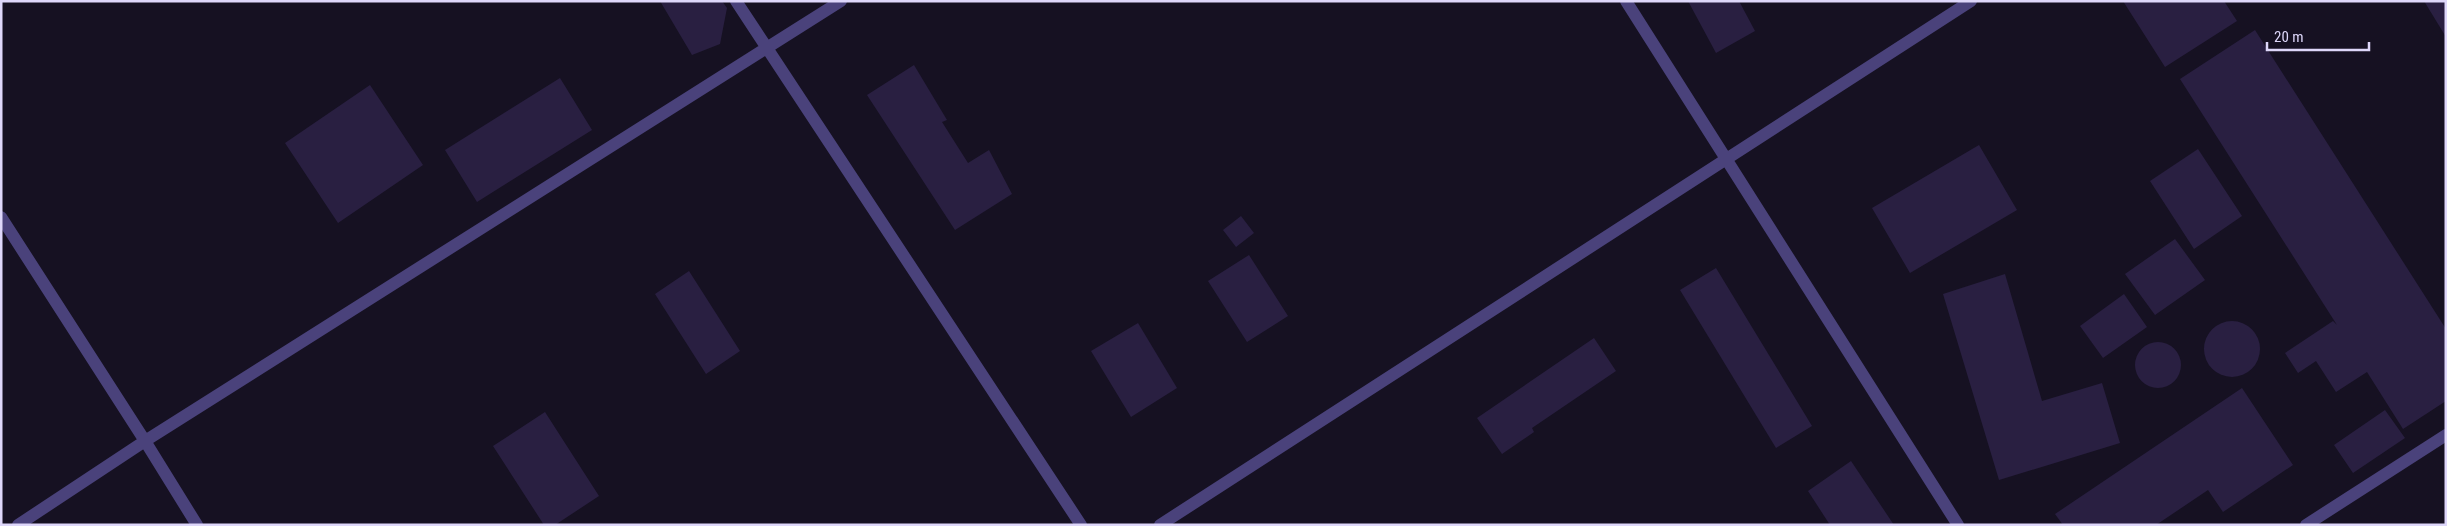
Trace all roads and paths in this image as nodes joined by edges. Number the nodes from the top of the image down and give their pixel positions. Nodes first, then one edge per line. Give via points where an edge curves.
1 (736, 1) edge
2 (841, 1) edge
3 (1626, 1) edge
4 (1971, 1) edge
5 (767, 49) junction
6 (1725, 160) junction
7 (1, 218) edge
8 (2446, 435) edge
9 (145, 441) junction
10 (18, 525) edge
11 (196, 525) edge
12 (1081, 525) edge
13 (1160, 525) edge
14 (1958, 525) edge
15 (2306, 525) edge

1 - 5 street
2 - 5 street
3 - 6 street
4 - 6 street
5 - 9 street
5 - 12 street
6 - 13 street
6 - 14 street
7 - 9 street
8 - 15 street
9 - 10 street
9 - 11 street

